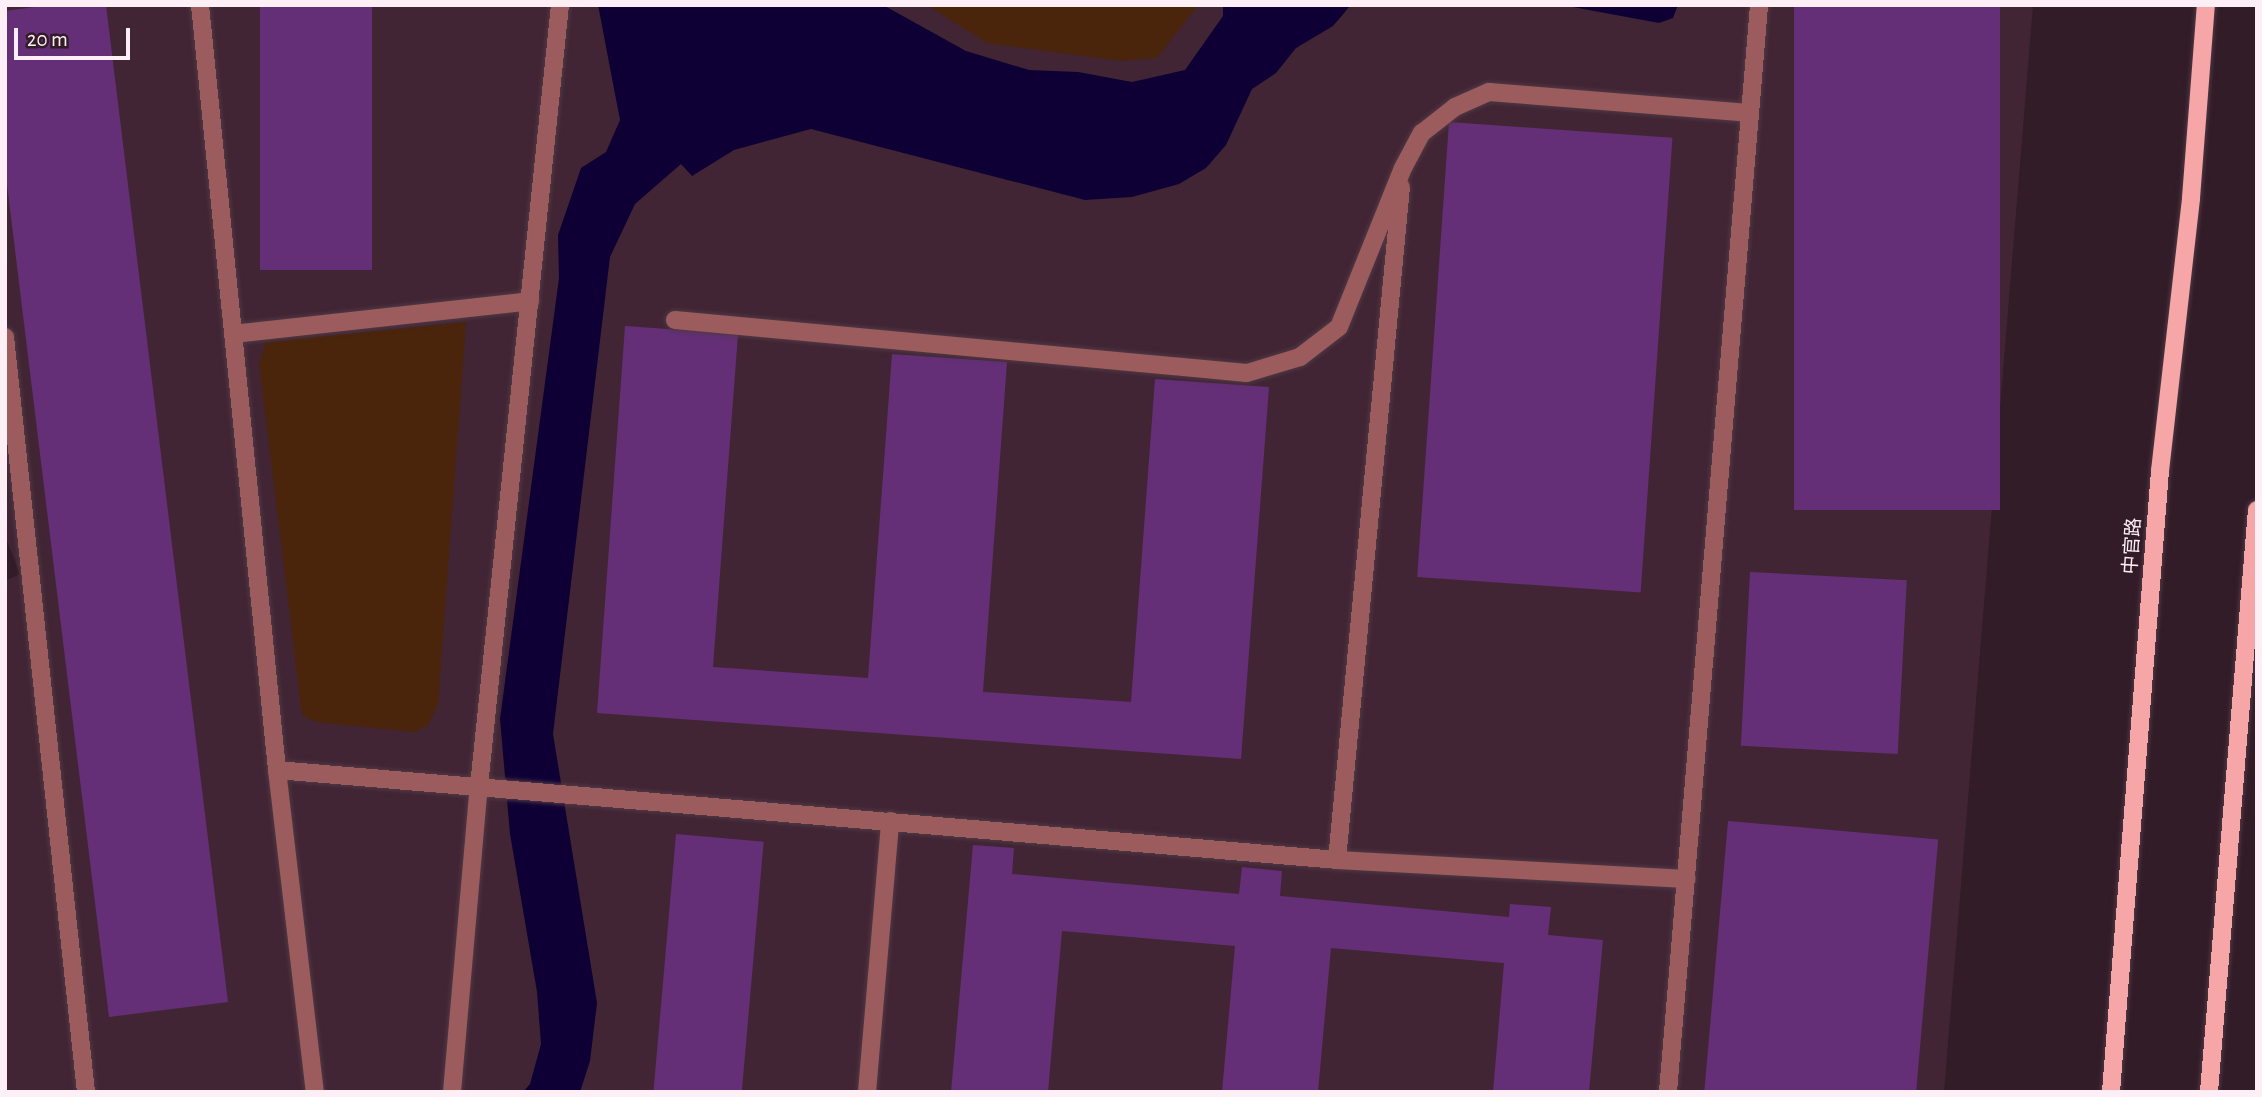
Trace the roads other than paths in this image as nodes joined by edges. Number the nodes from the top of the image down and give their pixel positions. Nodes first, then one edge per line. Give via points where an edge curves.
1 (200, 5) edge
2 (560, 5) edge
3 (1759, 5) edge
4 (2206, 5) edge
5 (1749, 113) junction
6 (1403, 168) junction
7 (530, 301) junction
8 (676, 320) dead end
9 (233, 334) junction
10 (5, 337) edge
11 (2257, 510) edge
12 (276, 770) junction
13 (479, 786) junction
14 (890, 821) junction
15 (1337, 860) junction
16 (1686, 879) junction
17 (86, 1092) edge
18 (315, 1092) edge
19 (452, 1092) edge
20 (867, 1092) edge
21 (1668, 1092) edge
22 (2111, 1092) edge
23 (2209, 1092) edge

1 - 9 lane
2 - 7 lane
3 - 5 lane
4 - 22 main road, 中官路 via 2191,198 2160,471
5 - 6 lane via 1489,92 1455,107 1422,133
5 - 16 lane
6 - 8 lane via 1339,327 1300,357 1247,373
6 - 15 lane
7 - 9 lane
7 - 13 lane
9 - 12 lane
10 - 17 lane
11 - 23 main road
12 - 13 lane
12 - 18 lane
13 - 14 lane
13 - 19 lane
14 - 15 lane
14 - 20 lane
15 - 16 lane
16 - 21 lane

